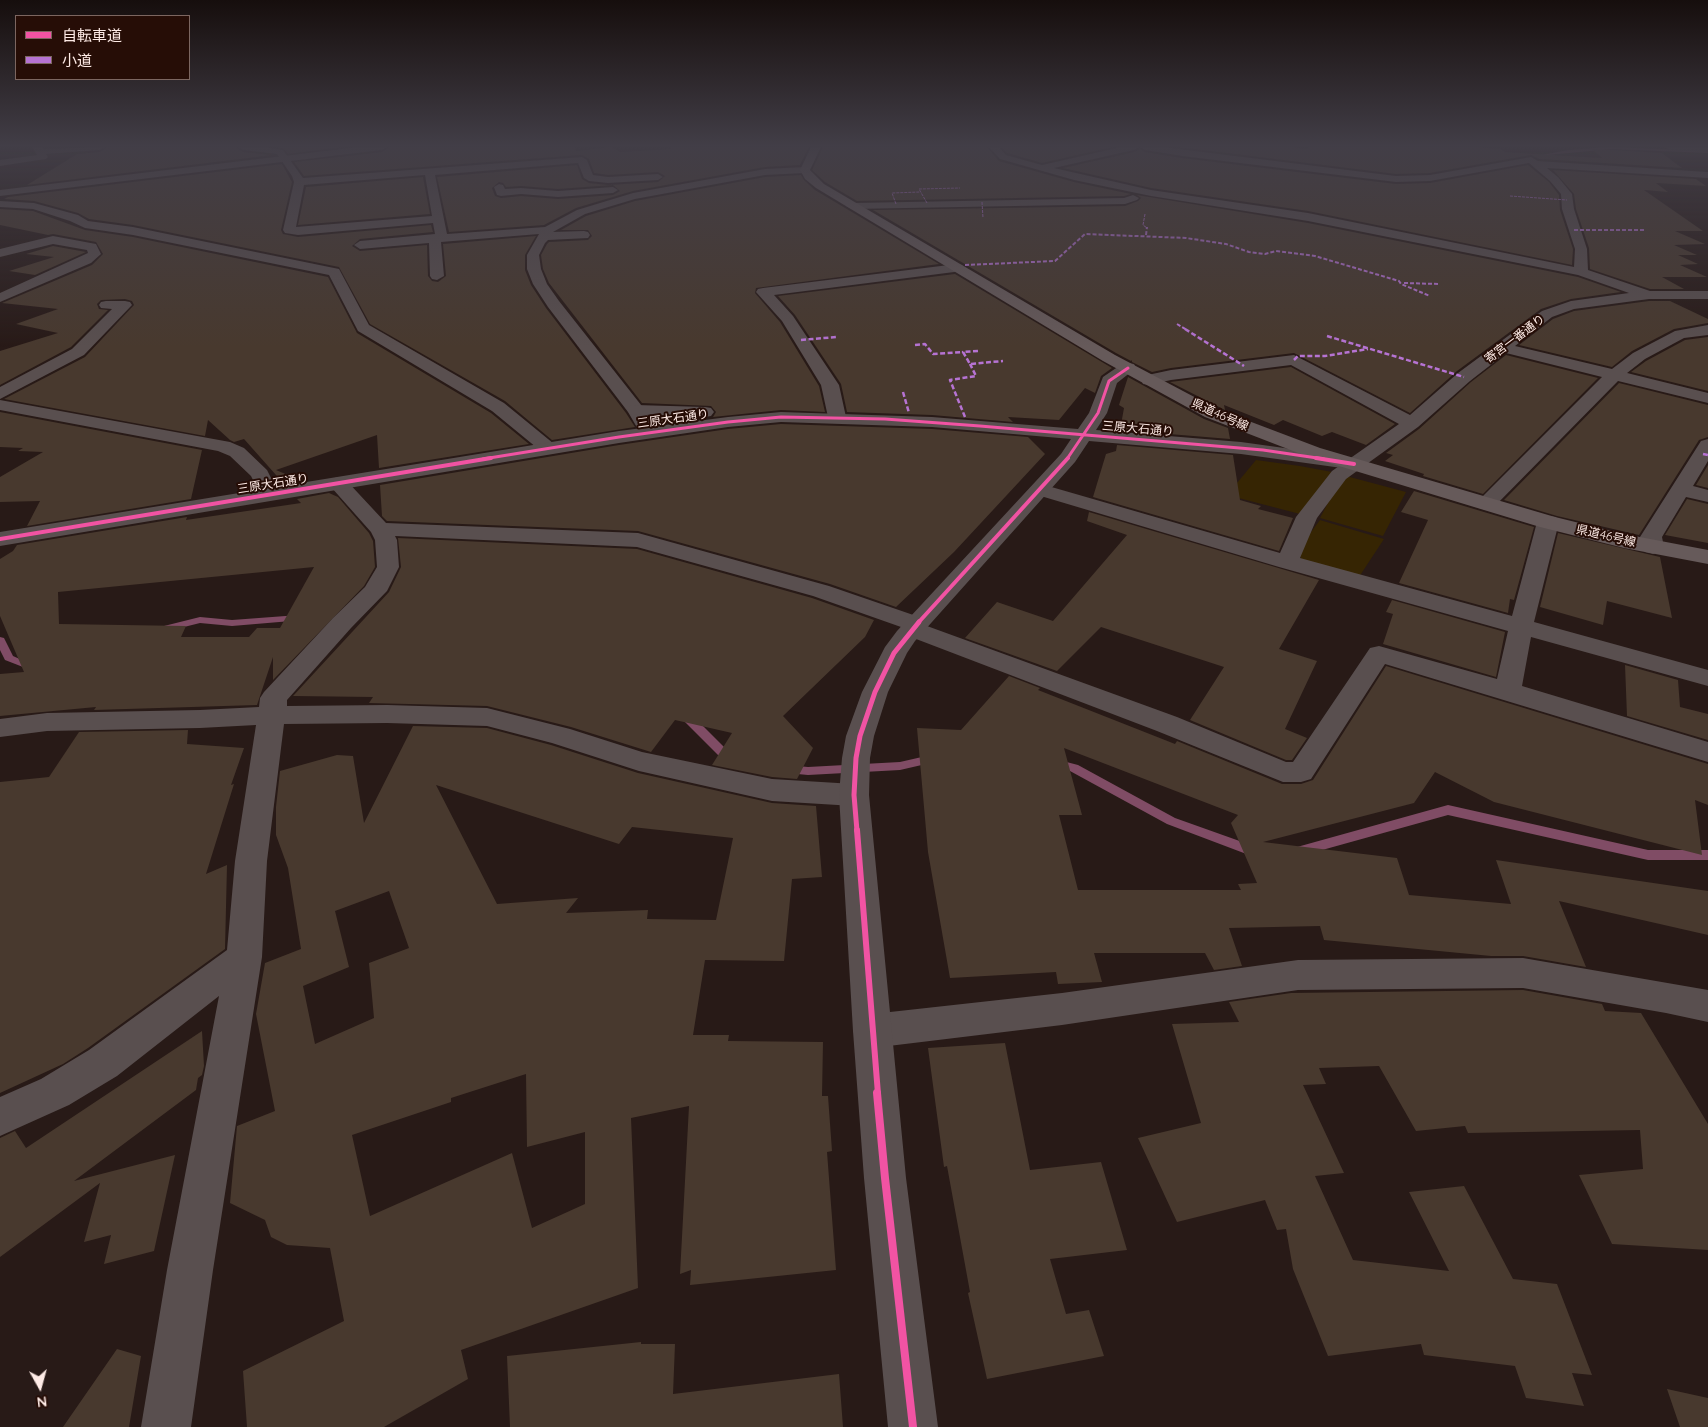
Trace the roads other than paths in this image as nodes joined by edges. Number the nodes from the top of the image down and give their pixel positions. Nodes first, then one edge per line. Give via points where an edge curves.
1 (59, 214) edge
2 (292, 214) edge
3 (438, 214) edge
4 (578, 214) edge
5 (865, 214) edge
6 (1286, 214) edge
7 (1569, 214) edge
8 (439, 218) junction
9 (547, 233) junction
10 (584, 235) dead end
11 (438, 238) junction
12 (360, 245) dead end
13 (0, 253) edge
14 (957, 268) junction
15 (1581, 272) junction
16 (437, 276) dead end
17 (1708, 295) edge
18 (1649, 296) junction
19 (0, 298) edge
20 (106, 305) dead end
21 (1708, 330) edge
22 (1504, 348) junction
23 (1128, 368) junction
24 (1615, 376) junction
25 (1149, 380) junction
26 (0, 394) edge
27 (1708, 398) edge
28 (0, 405) edge
29 (636, 410) junction
30 (782, 417) junction
31 (837, 417) junction
32 (1412, 423) junction
33 (649, 432) junction
34 (1084, 435) junction
35 (1708, 445) edge
36 (548, 448) junction
37 (1354, 464) junction
38 (338, 483) junction
39 (1681, 489) junction
40 (1041, 490) junction
41 (269, 494) junction
42 (1708, 496) edge
43 (1486, 504) junction
44 (1548, 522) junction
45 (380, 529) junction
46 (0, 539) edge
47 (1653, 547) junction
48 (1708, 557) edge
49 (1288, 562) junction
50 (914, 626) junction
51 (1521, 627) junction
52 (1708, 678) edge
53 (1508, 691) junction
54 (270, 715) junction
55 (0, 728) edge
56 (1708, 752) edge
57 (855, 778) junction
58 (244, 958) junction
59 (1708, 1006) edge
60 (872, 1031) junction
61 (0, 1118) edge
62 (166, 1427) edge
63 (914, 1427) edge

1 - 36 street via 85,224 334,272 363,328 498,407
2 - 8 street via 289,230 298,231
3 - 8 street
4 - 9 street
5 - 14 main road, 県道46号線
6 - 15 street
7 - 15 street via 1581,249
8 - 11 street
9 - 10 street
9 - 11 street
9 - 29 street via 533,255 540,284
11 - 12 street
11 - 16 street
13 - 19 street via 53,240 92,247 95,254
14 - 23 main road, 県道46号線
14 - 31 street via 764,292 788,319 830,385
15 - 18 street
17 - 18 street, 寄宮一番通り
18 - 22 street, 寄宮一番通り via 1571,305 1547,314
20 - 26 street via 125,305 78,352
21 - 24 street via 1680,334 1639,356
22 - 24 street
22 - 32 street, 寄宮一番通り
23 - 25 main road, 県道46号線
23 - 34 street via 1109,381 1098,413
24 - 27 street
24 - 43 street
25 - 32 street via 1294,360
25 - 37 main road, 県道46号線 via 1212,413 1278,440
28 - 41 street via 223,446 237,452 260,474
29 - 30 street
29 - 33 street
30 - 31 street, 三原大石通り
30 - 33 street, 三原大石通り
31 - 34 street, 三原大石通り
32 - 37 street, 寄宮一番通り
33 - 36 street, 三原大石通り
34 - 37 street, 三原大石通り via 1263,450
34 - 40 street
35 - 39 street
36 - 38 street, 三原大石通り
37 - 43 main road, 県道46号線
37 - 49 street, 寄宮一番通り via 1340,475 1307,518
38 - 41 street, 三原大石通り
38 - 45 street
39 - 42 street
39 - 47 street via 1651,537
40 - 49 street
40 - 50 street
41 - 46 street, 三原大石通り
43 - 44 main road, 県道46号線
44 - 47 main road, 県道46号線
44 - 51 street
45 - 50 street via 638,540 812,589
45 - 54 street via 386,540 388,567 375,591 274,698
47 - 48 main road, 県道46号線
49 - 51 street
50 - 53 street via 1283,772 1301,772 1379,654
50 - 57 street via 894,653 875,692 862,728
51 - 52 street
51 - 53 street
53 - 56 street
54 - 55 street via 46,722
54 - 57 street via 488,717 639,761 772,790
54 - 58 street via 251,861
57 - 60 street
58 - 61 street via 103,1063 56,1092
58 - 62 street
59 - 60 street via 1523,973 1298,975 1062,1009
60 - 63 street via 885,1178

